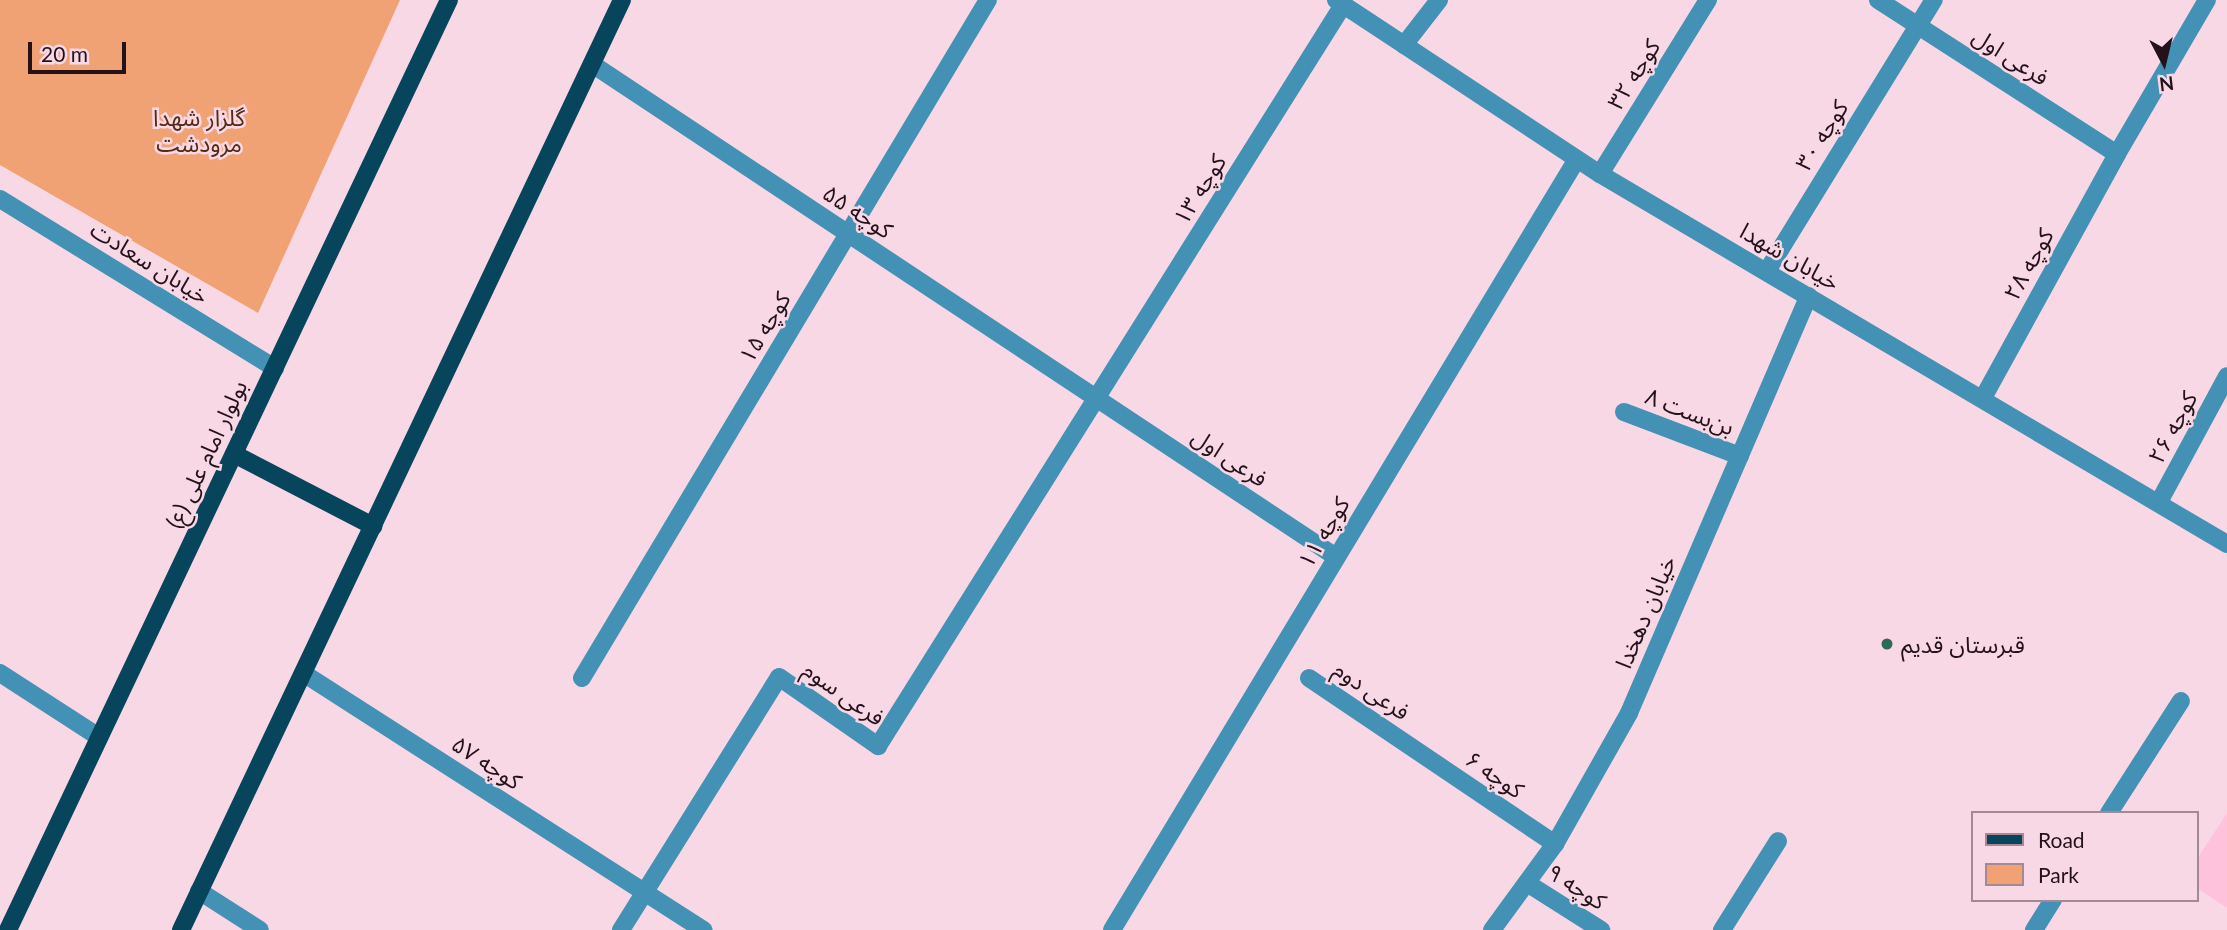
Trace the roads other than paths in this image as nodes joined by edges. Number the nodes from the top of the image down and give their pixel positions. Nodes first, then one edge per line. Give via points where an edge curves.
1 (449, 0) edge
2 (622, 0) edge
3 (988, 0) edge
4 (1439, 0) edge
5 (1708, 0) edge
6 (1878, 0) edge
7 (1934, 0) edge
8 (2207, 0) edge
9 (1339, 3) edge
10 (1917, 25) junction
11 (1404, 45) junction
12 (592, 64) junction
13 (2117, 154) junction
14 (1577, 159) junction
15 (1600, 174) junction
16 (0, 199) edge
17 (848, 234) junction
18 (1767, 271) junction
19 (1809, 296) junction
20 (275, 368) junction
21 (2227, 376) edge
22 (1097, 398) junction
23 (1983, 398) junction
24 (1624, 412) dead end
25 (234, 454) junction
26 (1740, 456) junction
27 (2160, 502) junction
28 (373, 526) junction
29 (2227, 544) edge
30 (1336, 557) junction
31 (0, 673) edge
32 (303, 673) junction
33 (582, 678) dead end
34 (1309, 678) dead end
35 (2181, 701) dead end
36 (99, 737) junction
37 (1407, 744) joint
38 (2110, 811) edge
39 (1778, 841) dead end
40 (1555, 844) junction
41 (1527, 883) junction
42 (199, 891) junction
43 (645, 892) junction
44 (2052, 902) edge
45 (8, 930) edge
46 (181, 930) edge
47 (260, 930) edge
48 (621, 930) edge
49 (704, 930) edge
50 (1111, 930) edge
51 (1492, 930) edge
52 (1601, 930) edge
53 (1722, 930) edge
54 (2034, 930) edge

1 - 20 main road, بولوار امام علی (ع)
2 - 12 main road
3 - 17 street, کوچه ۱۵
4 - 11 street
5 - 15 street, کوچه ۳۲
6 - 10 street, فرعی اول
7 - 10 street, کوچه ۳۰
8 - 13 street, کوچه ۲۸
9 - 11 street, خیابان شهدا
9 - 22 street, کوچه ۱۳
10 - 13 street, فرعی اول
10 - 18 street, کوچه ۳۰
11 - 14 street, خیابان شهدا
12 - 17 street, کوچه ۵۵
12 - 28 main road
13 - 23 street, کوچه ۲۸
14 - 15 street, خیابان شهدا
14 - 30 street, کوچه ۱۱
15 - 18 street, خیابان شهدا
16 - 20 street, خیابان سعادت
17 - 22 street, کوچه ۵۵
17 - 33 street, کوچه ۱۵
18 - 19 street, خیابان شهدا
19 - 23 street, خیابان شهدا
19 - 26 street, خیابان دهخدا
20 - 25 main road, بولوار امام علی (ع)
21 - 27 street, کوچه ۲۶
22 - 30 street, فرعی اول
22 - 43 street, فرعی سوم via 878,747 779,677
23 - 27 street, خیابان شهدا
24 - 26 street, بن‌بست ۸
25 - 28 main road
25 - 36 main road, بولوار امام علی (ع)
26 - 40 street, خیابان دهخدا via 1629,713
27 - 29 street, خیابان شهدا
28 - 32 main road
30 - 50 street, کوچه ۱۱
31 - 36 street
32 - 42 main road
32 - 43 street, کوچه ۵۷
34 - 37 street, فرعی دوم
35 - 38 street
36 - 45 main road, بولوار امام علی (ع)
37 - 40 street, کوچه ۶
39 - 53 street
40 - 41 street, خیابان دهخدا
41 - 51 street, خیابان دهخدا
41 - 52 street, کوچه ۹
42 - 46 main road
42 - 47 street
43 - 48 street
43 - 49 street
44 - 54 street

